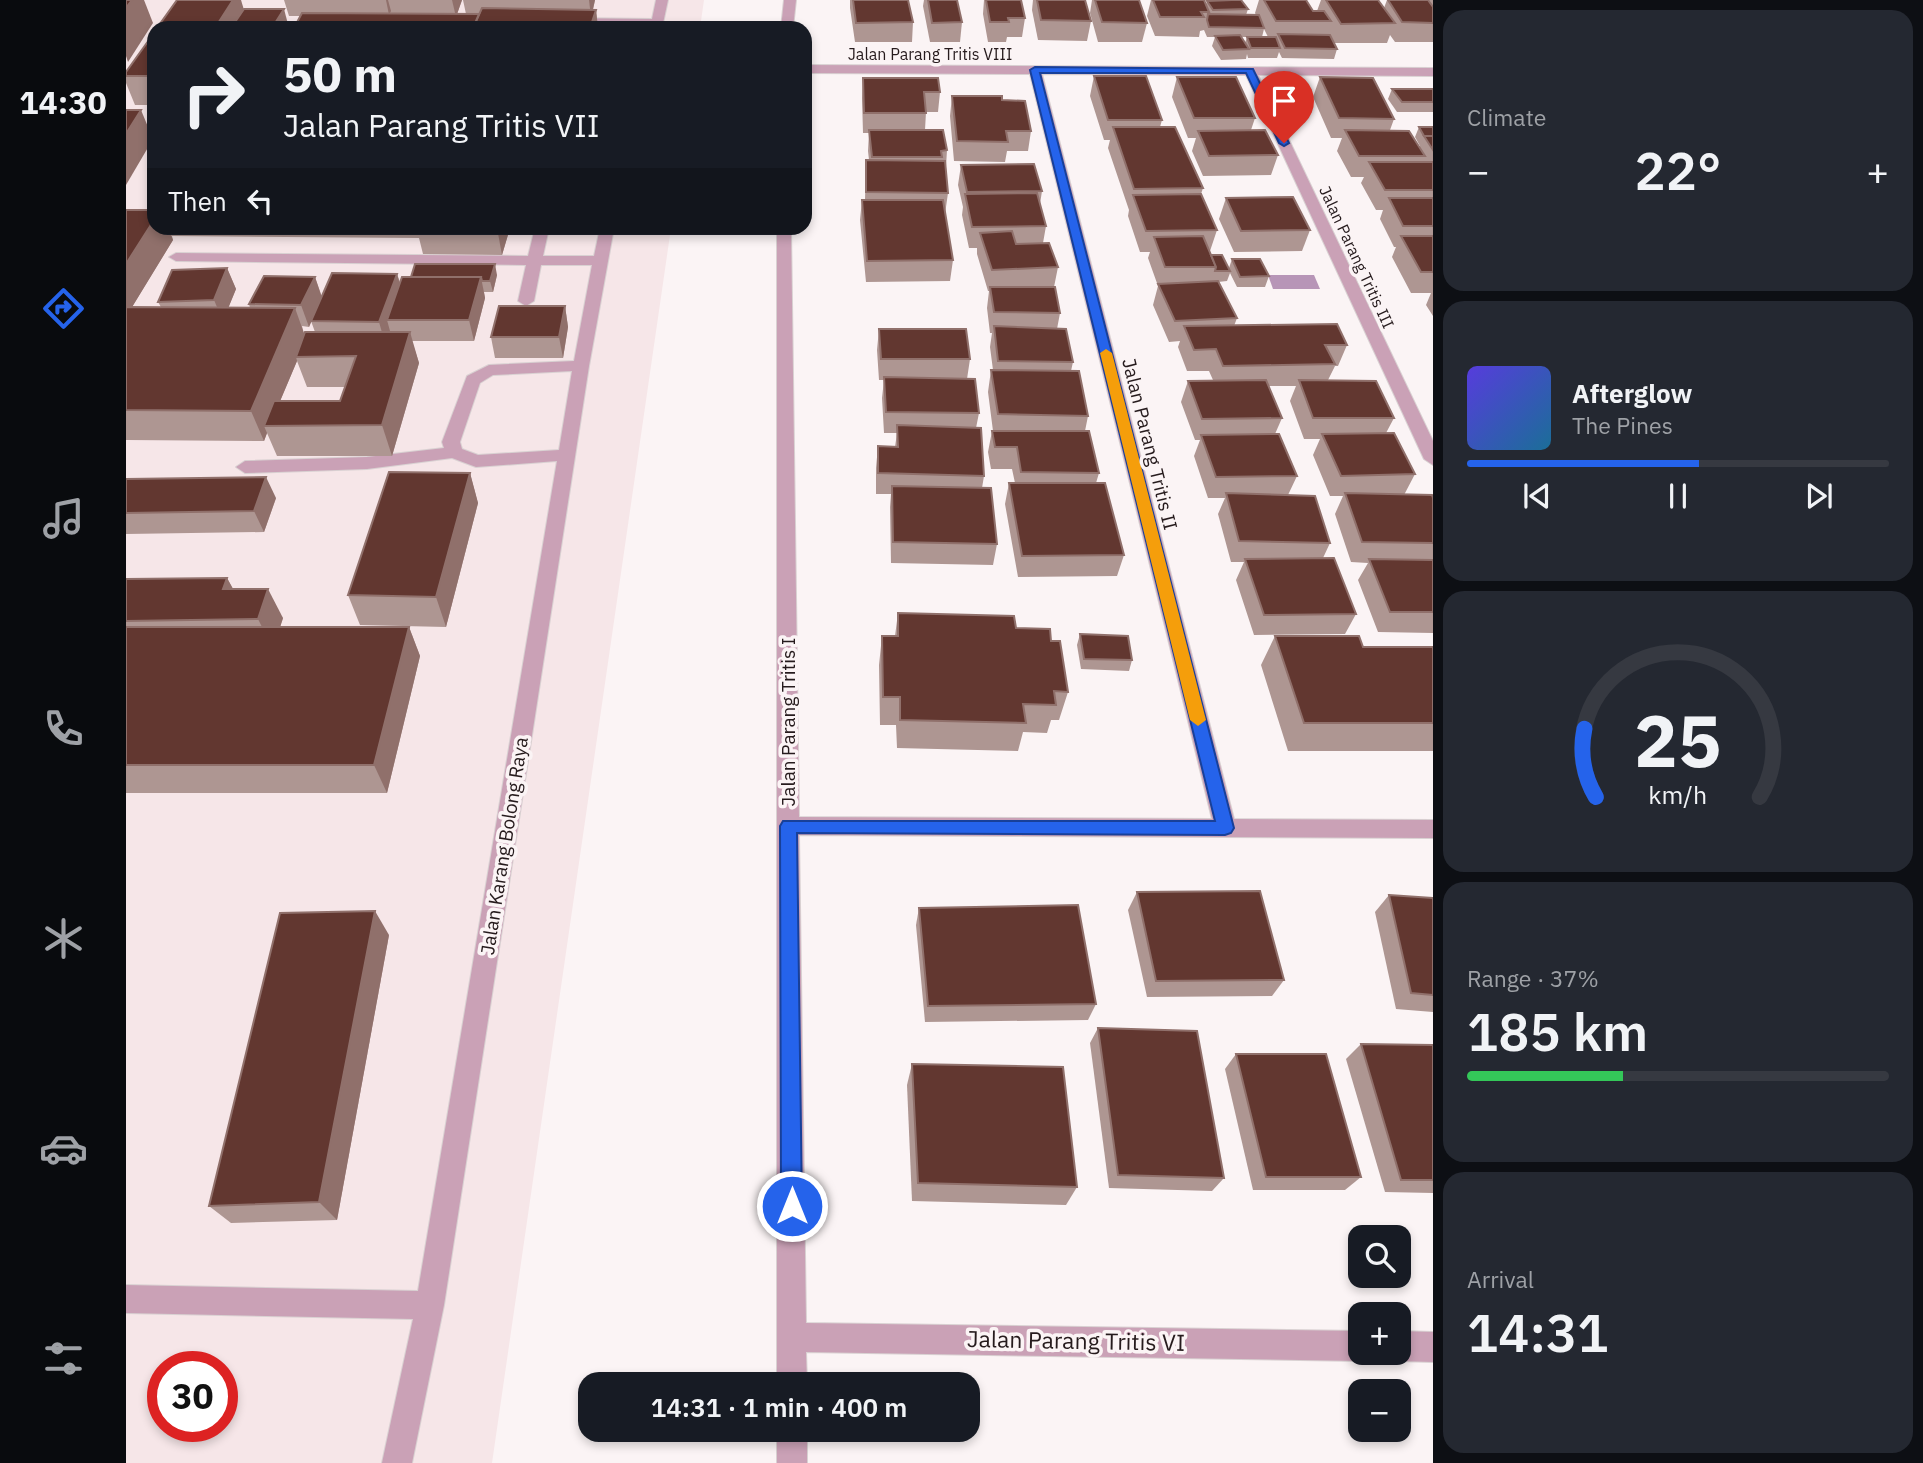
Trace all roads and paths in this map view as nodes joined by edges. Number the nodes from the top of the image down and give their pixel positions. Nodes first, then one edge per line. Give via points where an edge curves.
1 (662, 0) edge
2 (790, 0) edge
3 (658, 21) edge
4 (788, 21) edge
5 (812, 69) edge
6 (1035, 70) junction
7 (1250, 71) junction
8 (1433, 72) edge
9 (541, 235) edge
10 (605, 235) edge
11 (784, 235) edge
12 (176, 257) dead end
13 (535, 261) junction
14 (599, 261) junction
15 (526, 301) dead end
16 (581, 366) junction
17 (454, 452) junction
18 (567, 456) junction
19 (1433, 459) edge
20 (245, 467) dead end
21 (789, 826) junction
22 (1225, 828) junction
23 (1433, 829) edge
24 (126, 1299) edge
25 (430, 1305) junction
26 (793, 1337) junction
27 (1348, 1346) edge
28 (1411, 1346) edge
29 (1433, 1347) edge
30 (792, 1372) edge
31 (792, 1442) edge
32 (397, 1463) edge
33 (792, 1463) edge

1 - 3 street
2 - 4 street
5 - 6 street, Jalan Parang Tritis VIII
6 - 7 street, Jalan Parang Tritis VIII
6 - 22 street, Jalan Parang Tritis II
7 - 8 street, Jalan Parang Tritis VIII
7 - 19 street, Jalan Parang Tritis III
9 - 13 street
10 - 14 street, Jalan Karang Bolong Raya
11 - 21 street, Jalan Parang Tritis I
12 - 13 street
13 - 14 street
13 - 15 street
14 - 16 street, Jalan Karang Bolong Raya
16 - 17 street via 489,370 473,380 451,442
16 - 18 street, Jalan Karang Bolong Raya
17 - 18 street via 476,461
17 - 20 street via 367,463
18 - 25 street, Jalan Karang Bolong Raya
21 - 22 street
21 - 26 street, Jalan Parang Tritis I
22 - 23 street
24 - 25 street
25 - 32 street, Jalan Karang Bolong Raya
26 - 27 street, Jalan Parang Tritis VI
26 - 30 street, Jalan Parang Tritis I
28 - 29 street
31 - 33 street

